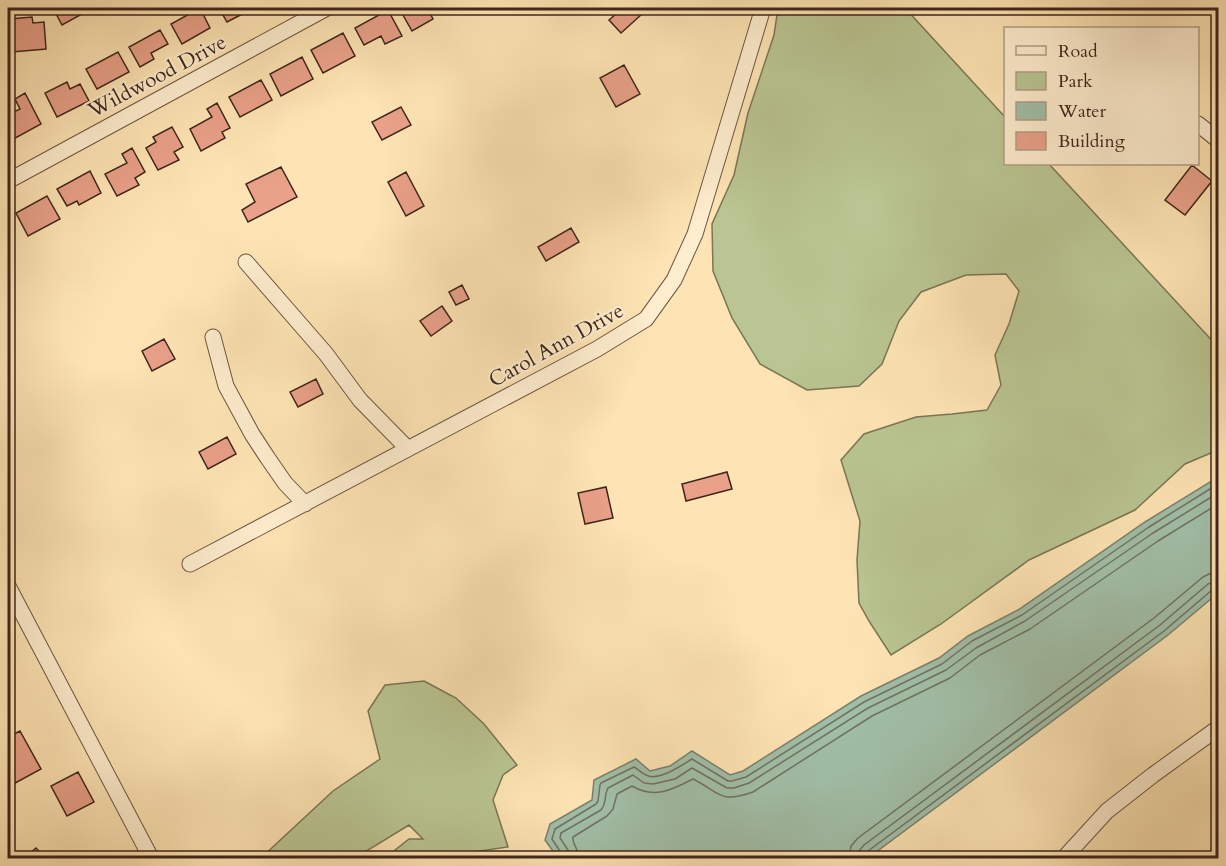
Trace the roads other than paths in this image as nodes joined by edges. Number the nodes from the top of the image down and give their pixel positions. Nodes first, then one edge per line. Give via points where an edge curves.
1 (327, 8) edge
2 (763, 8) edge
3 (1199, 126) edge
4 (1218, 140) edge
5 (8, 181) edge
6 (246, 262) dead end
7 (213, 337) dead end
8 (408, 449) junction
9 (305, 504) junction
10 (190, 564) dead end
11 (8, 586) edge
12 (1217, 731) edge
13 (151, 858) edge
14 (1064, 858) edge

1 - 5 street, Wildwood Drive
2 - 8 street, Carol Ann Drive via 695,234 674,280 646,320
3 - 4 street
6 - 8 street via 326,354 360,400
7 - 9 street via 226,386 241,415 285,483
8 - 9 street, Carol Ann Drive
9 - 10 street, Carol Ann Drive
11 - 13 street
12 - 14 street via 1107,811

